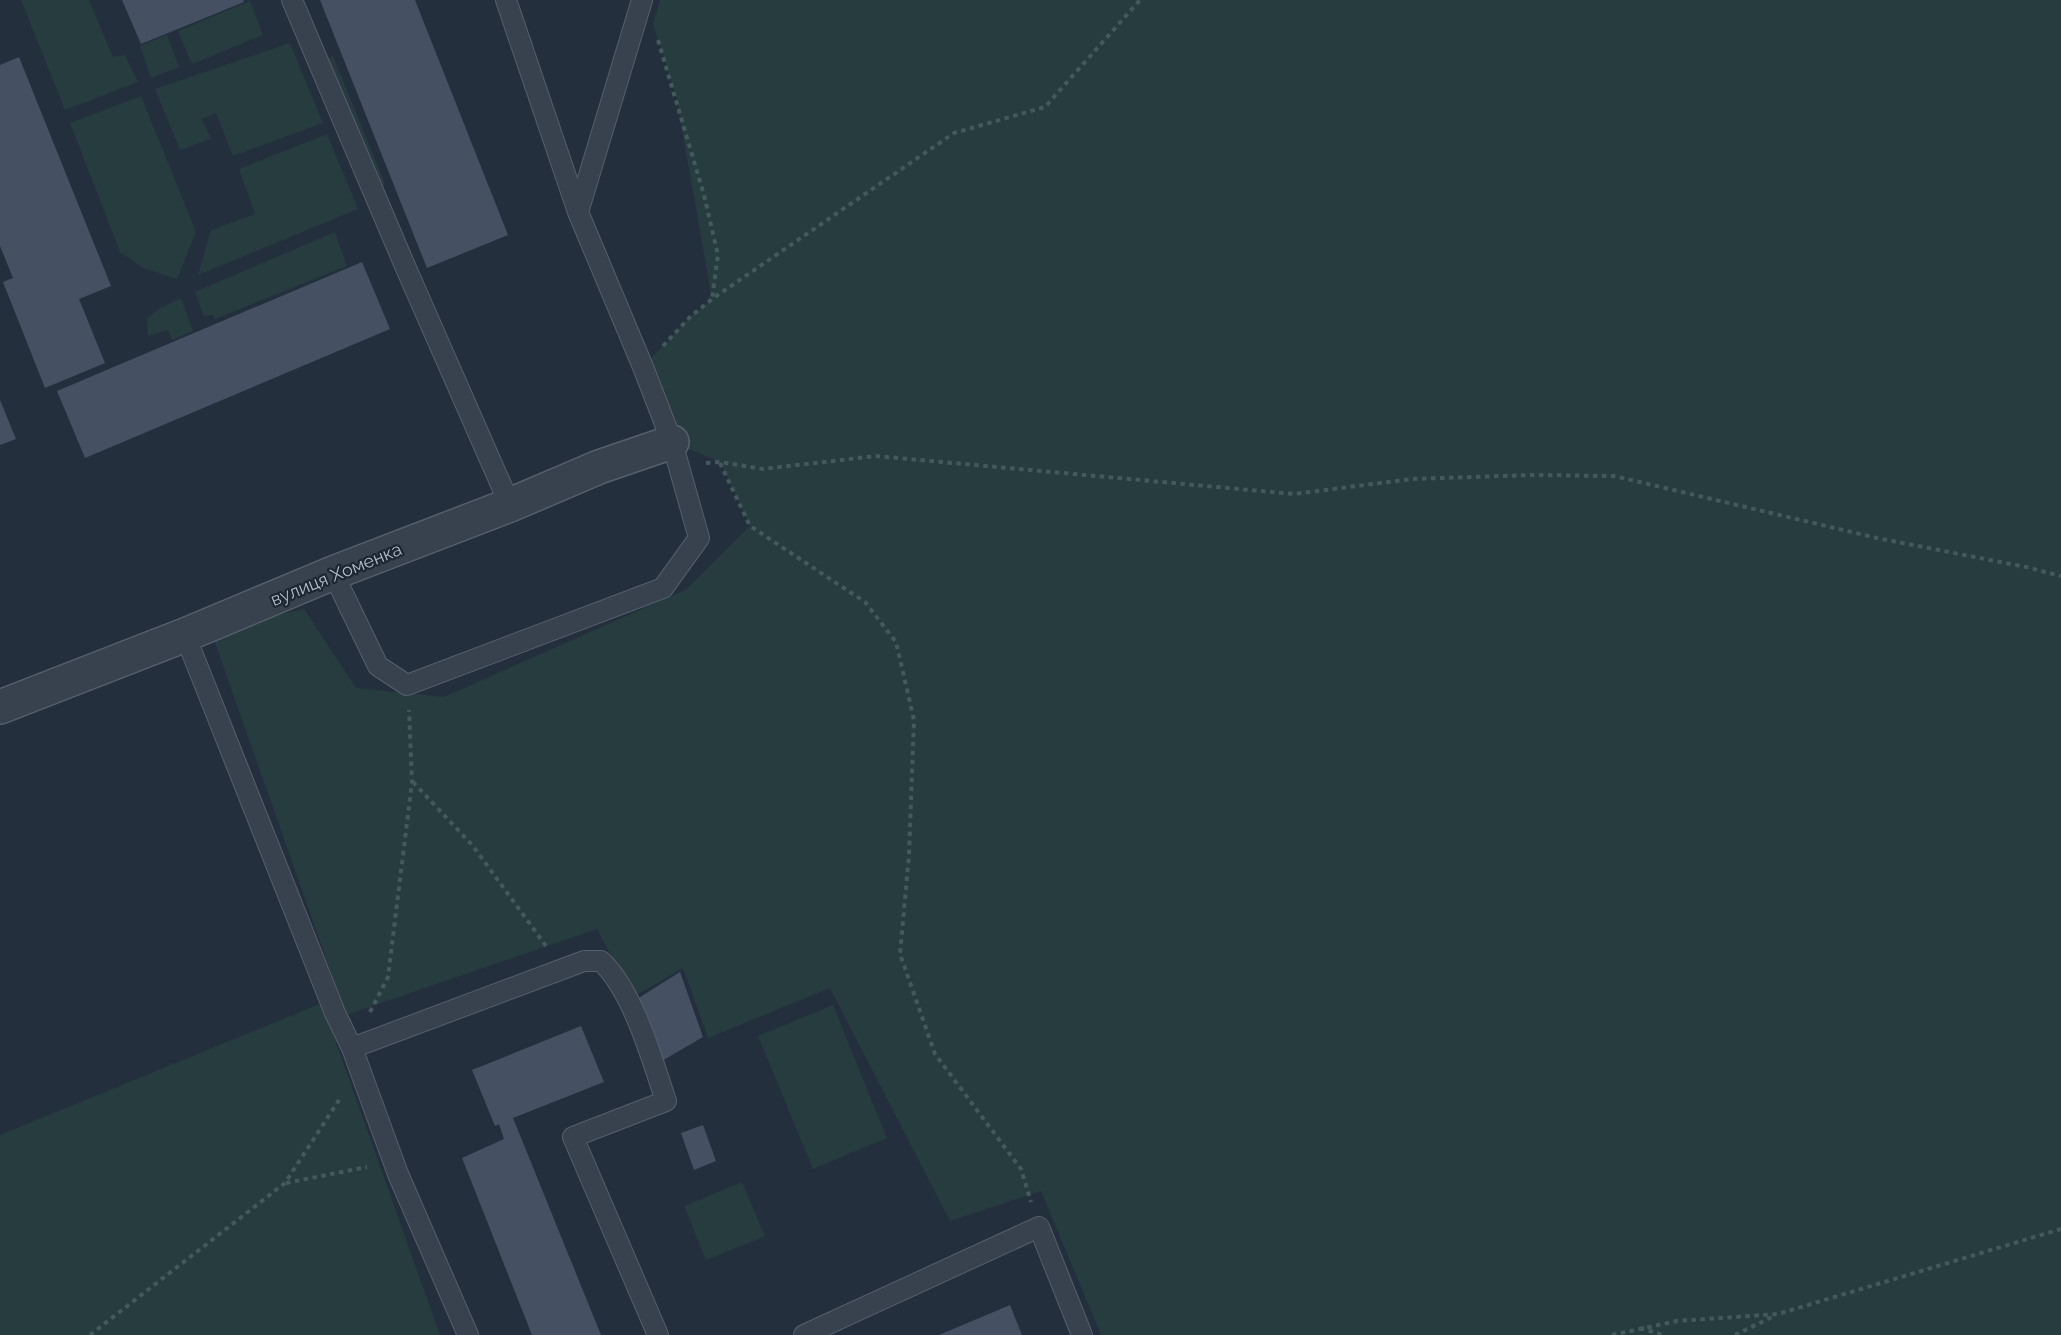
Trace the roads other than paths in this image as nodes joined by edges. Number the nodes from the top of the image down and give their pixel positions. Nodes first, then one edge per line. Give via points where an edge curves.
1 (292, 0) edge
2 (506, 0) edge
3 (640, 5) edge
4 (578, 212) junction
5 (675, 453) junction
6 (510, 505) junction
7 (333, 573) junction
8 (185, 635) junction
9 (0, 707) edge
10 (352, 1048) junction
11 (468, 1335) edge
12 (658, 1335) edge
13 (804, 1335) edge
14 (1082, 1335) edge

1 - 6 lane
2 - 4 lane
3 - 4 lane
4 - 5 lane
5 - 6 street, вулиця Хоменка via 598,467
5 - 7 lane via 699,538 663,588 407,685 378,666
6 - 7 street, вулиця Хоменка
7 - 8 street, вулиця Хоменка
8 - 9 street, вулиця Хоменка
8 - 10 lane via 334,1013
10 - 11 lane via 398,1174
10 - 12 lane via 584,960 602,961 622,987 666,1101 573,1137
13 - 14 lane via 1039,1227

